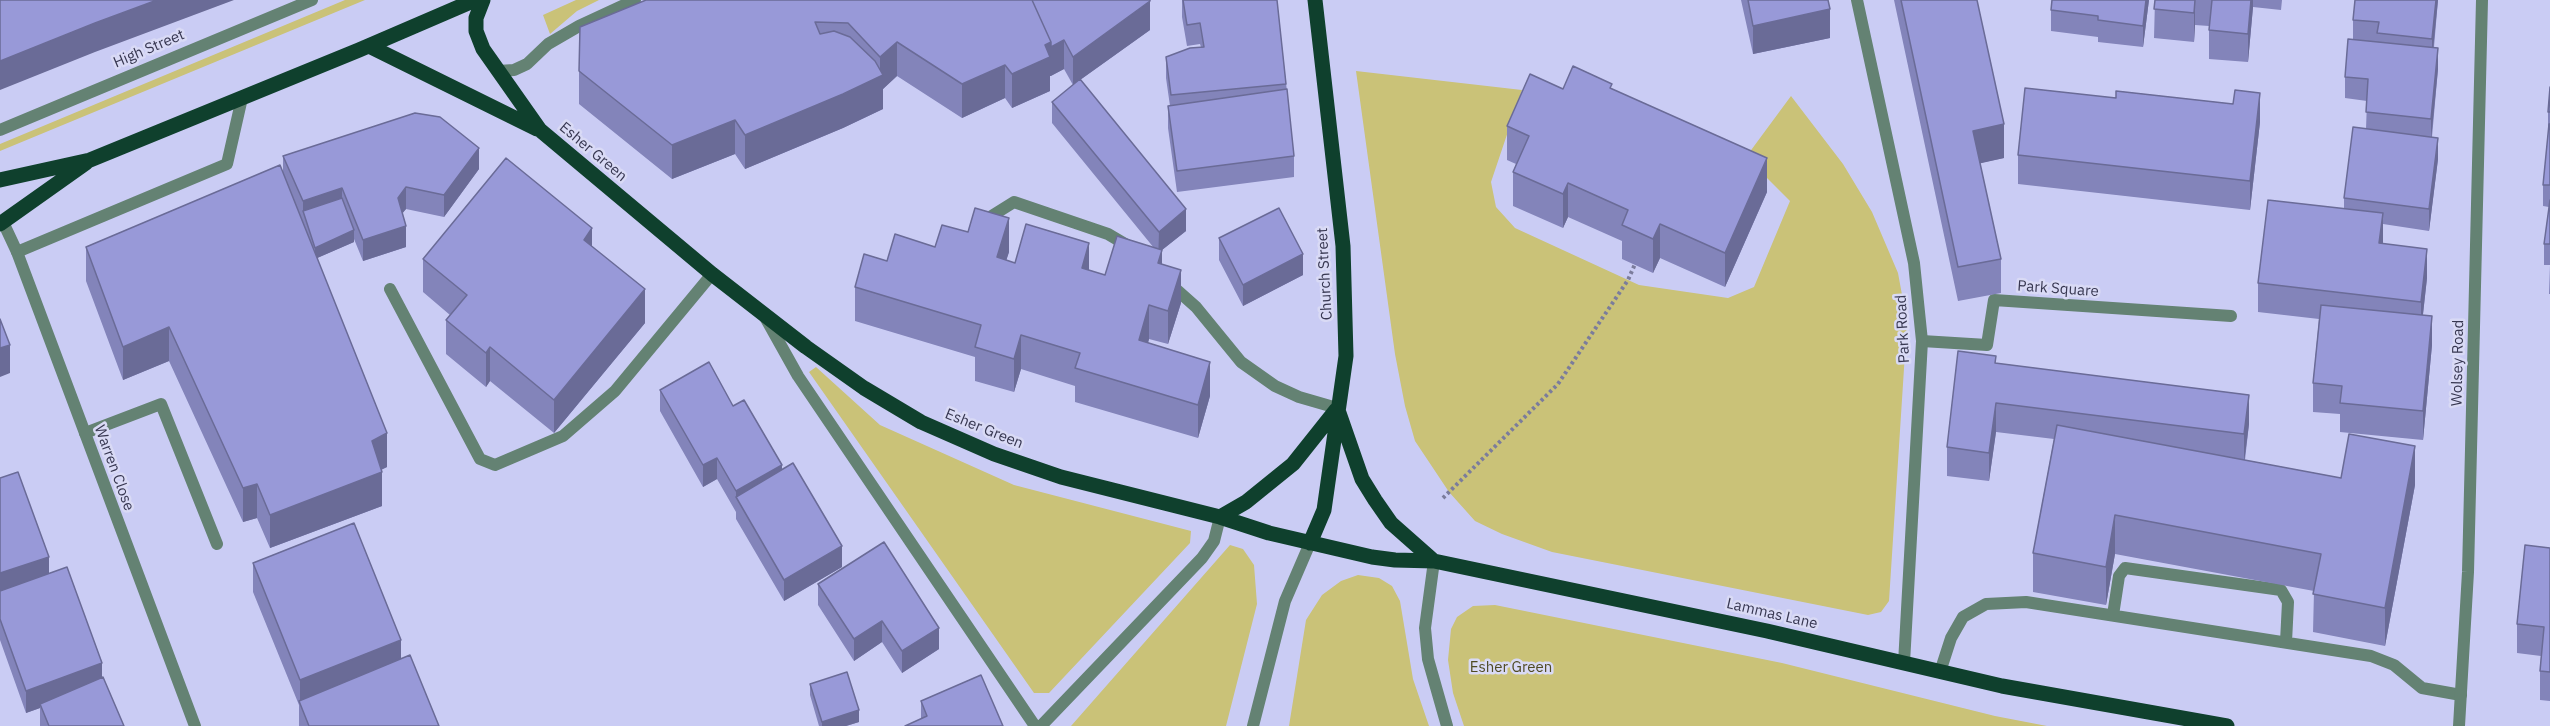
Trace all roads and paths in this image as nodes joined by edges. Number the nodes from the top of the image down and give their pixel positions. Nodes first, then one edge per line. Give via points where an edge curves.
1 (312, 0) edge
2 (475, 0) edge
3 (483, 0) edge
4 (634, 0) edge
5 (1315, 0) edge
6 (1857, 0) edge
7 (2482, 0) edge
8 (369, 46) junction
9 (498, 71) junction
10 (242, 98) junction
11 (0, 130) edge
12 (540, 130) junction
13 (90, 160) junction
14 (0, 180) edge
15 (2, 223) edge
16 (970, 230) edge
17 (17, 252) junction
18 (1142, 257) edge
19 (1635, 264) dead end
20 (1157, 271) edge
21 (712, 274) junction
22 (390, 289) dead end
23 (763, 314) junction
24 (2231, 316) dead end
25 (1922, 341) junction
26 (1337, 408) junction
27 (85, 433) junction
28 (1443, 498) dead end
29 (1220, 517) junction
30 (1310, 543) junction
31 (217, 544) dead end
32 (1434, 561) junction
33 (2113, 615) junction
34 (2286, 642) junction
35 (1904, 663) junction
36 (1940, 672) junction
37 (2461, 695) junction
38 (195, 726) edge
39 (1035, 726) edge
40 (1041, 726) edge
41 (1253, 726) edge
42 (1447, 726) edge
43 (2227, 726) edge
44 (2459, 726) edge

1 - 11 street, High Street
2 - 8 main road
3 - 9 main road, Esher Green via 476,31
4 - 9 street via 548,44 527,64
5 - 26 main road, Church Street via 1343,246 1346,356
6 - 25 street, Park Road via 1914,263
7 - 37 street, Wolsey Road via 2468,572
8 - 10 main road
8 - 12 main road, Esher Green
9 - 12 main road, Esher Green
10 - 13 main road
10 - 17 street via 226,164
12 - 21 main road, Esher Green
13 - 14 main road
13 - 15 main road
15 - 17 street, Warren Close
16 - 18 street via 1014,202 1108,234
17 - 27 street, Warren Close
19 - 28 path via 1558,384
20 - 26 street via 1196,307 1241,362 1275,386
21 - 22 street via 615,392 563,436 495,465 480,459
21 - 23 main road, Esher Green
23 - 29 main road, Esher Green via 864,388 921,422 994,454 1061,477
23 - 39 street, Esher Green via 798,376
24 - 25 street, Park Square via 1994,300 1987,345
25 - 35 street, Park Road
26 - 29 main road via 1293,464 1246,502
26 - 30 main road, Church Street via 1324,510
26 - 32 main road via 1362,479 1375,500 1391,523
27 - 31 street via 161,404
27 - 38 street, Warren Close
29 - 30 main road, Esher Green
29 - 40 street via 1214,541 1202,558
30 - 32 main road, Lammas Lane via 1395,561
30 - 41 street via 1285,601
32 - 35 main road, Lammas Lane
32 - 42 street via 1425,628 1428,659
33 - 34 street
33 - 34 street via 2119,576 2126,568 2281,590 2288,602
33 - 36 street via 2026,602 1986,604 1963,617
34 - 37 street via 2371,656 2394,665 2422,688
35 - 36 main road, Lammas Lane
36 - 43 main road, Lammas Lane
37 - 44 street, Wolsey Road

